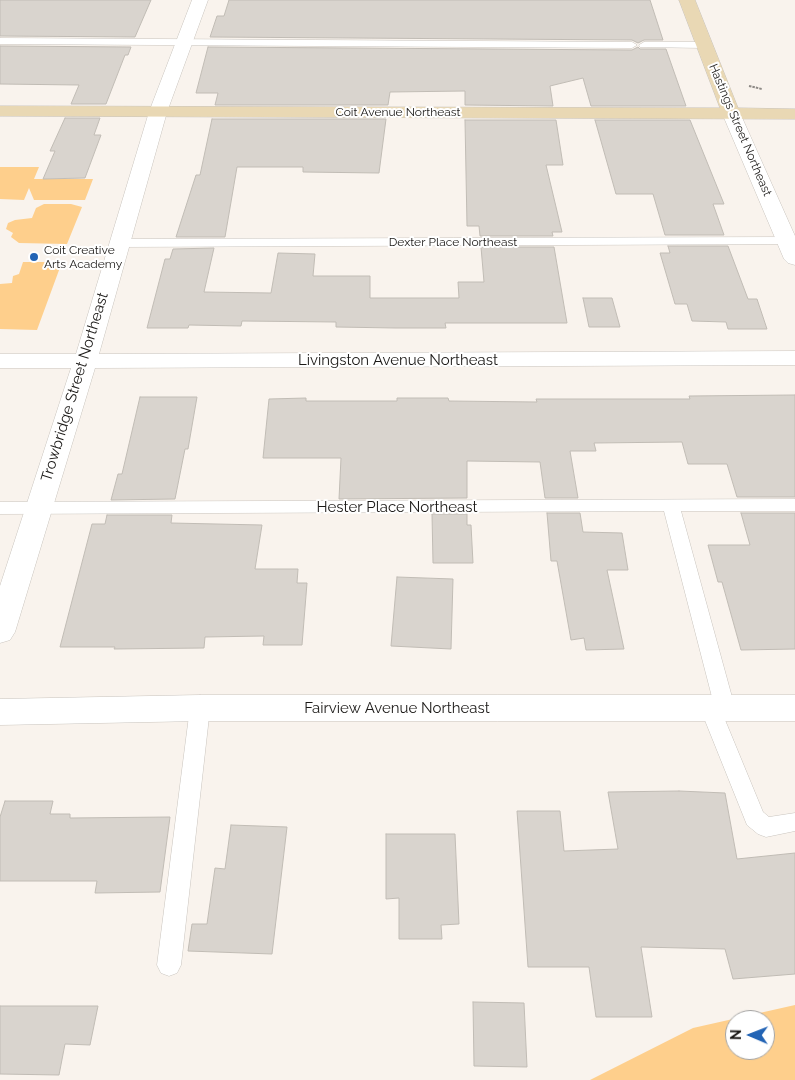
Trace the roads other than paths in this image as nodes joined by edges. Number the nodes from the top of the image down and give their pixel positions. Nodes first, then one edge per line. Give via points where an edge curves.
1 (200, 0) edge
2 (687, 0) edge
3 (0, 41) edge
4 (184, 42) junction
5 (632, 44) dead end
6 (644, 45) dead end
7 (704, 45) junction
8 (0, 111) edge
9 (158, 112) junction
10 (731, 113) junction
11 (795, 114) edge
12 (787, 241) junction
13 (119, 243) junction
14 (795, 259) edge
15 (795, 358) edge
16 (0, 361) edge
17 (85, 361) junction
18 (671, 506) junction
19 (795, 506) edge
20 (0, 508) edge
21 (38, 508) junction
22 (0, 632) edge
23 (200, 708) junction
24 (718, 708) junction
25 (795, 708) edge
26 (0, 712) edge
27 (795, 822) edge
28 (170, 965) dead end

1 - 4 street, Trowbridge Street Northeast
2 - 7 street, Hastings Street Northeast
3 - 4 lane
4 - 5 lane
4 - 9 street, Trowbridge Street Northeast
6 - 7 lane
7 - 10 street, Hastings Street Northeast
8 - 9 street, Coit Avenue Northeast
9 - 10 street, Coit Avenue Northeast
9 - 13 street, Trowbridge Street Northeast
10 - 11 street, Coit Avenue Northeast
10 - 12 street, Hastings Street Northeast
12 - 13 lane, Dexter Place Northeast
12 - 14 street, Hastings Street Northeast
13 - 17 street, Trowbridge Street Northeast
15 - 17 street, Livingston Avenue Northeast
16 - 17 street, Livingston Avenue Northeast
17 - 21 street, Trowbridge Street Northeast
18 - 19 lane, Hester Place Northeast
18 - 21 lane, Hester Place Northeast
18 - 24 lane
20 - 21 lane, Hester Place Northeast
21 - 22 street, Trowbridge Street Northeast
23 - 24 street, Fairview Avenue Northeast
23 - 26 street, Fairview Avenue Northeast
23 - 28 lane
24 - 25 street, Fairview Avenue Northeast
24 - 27 lane via 755,818 766,827

